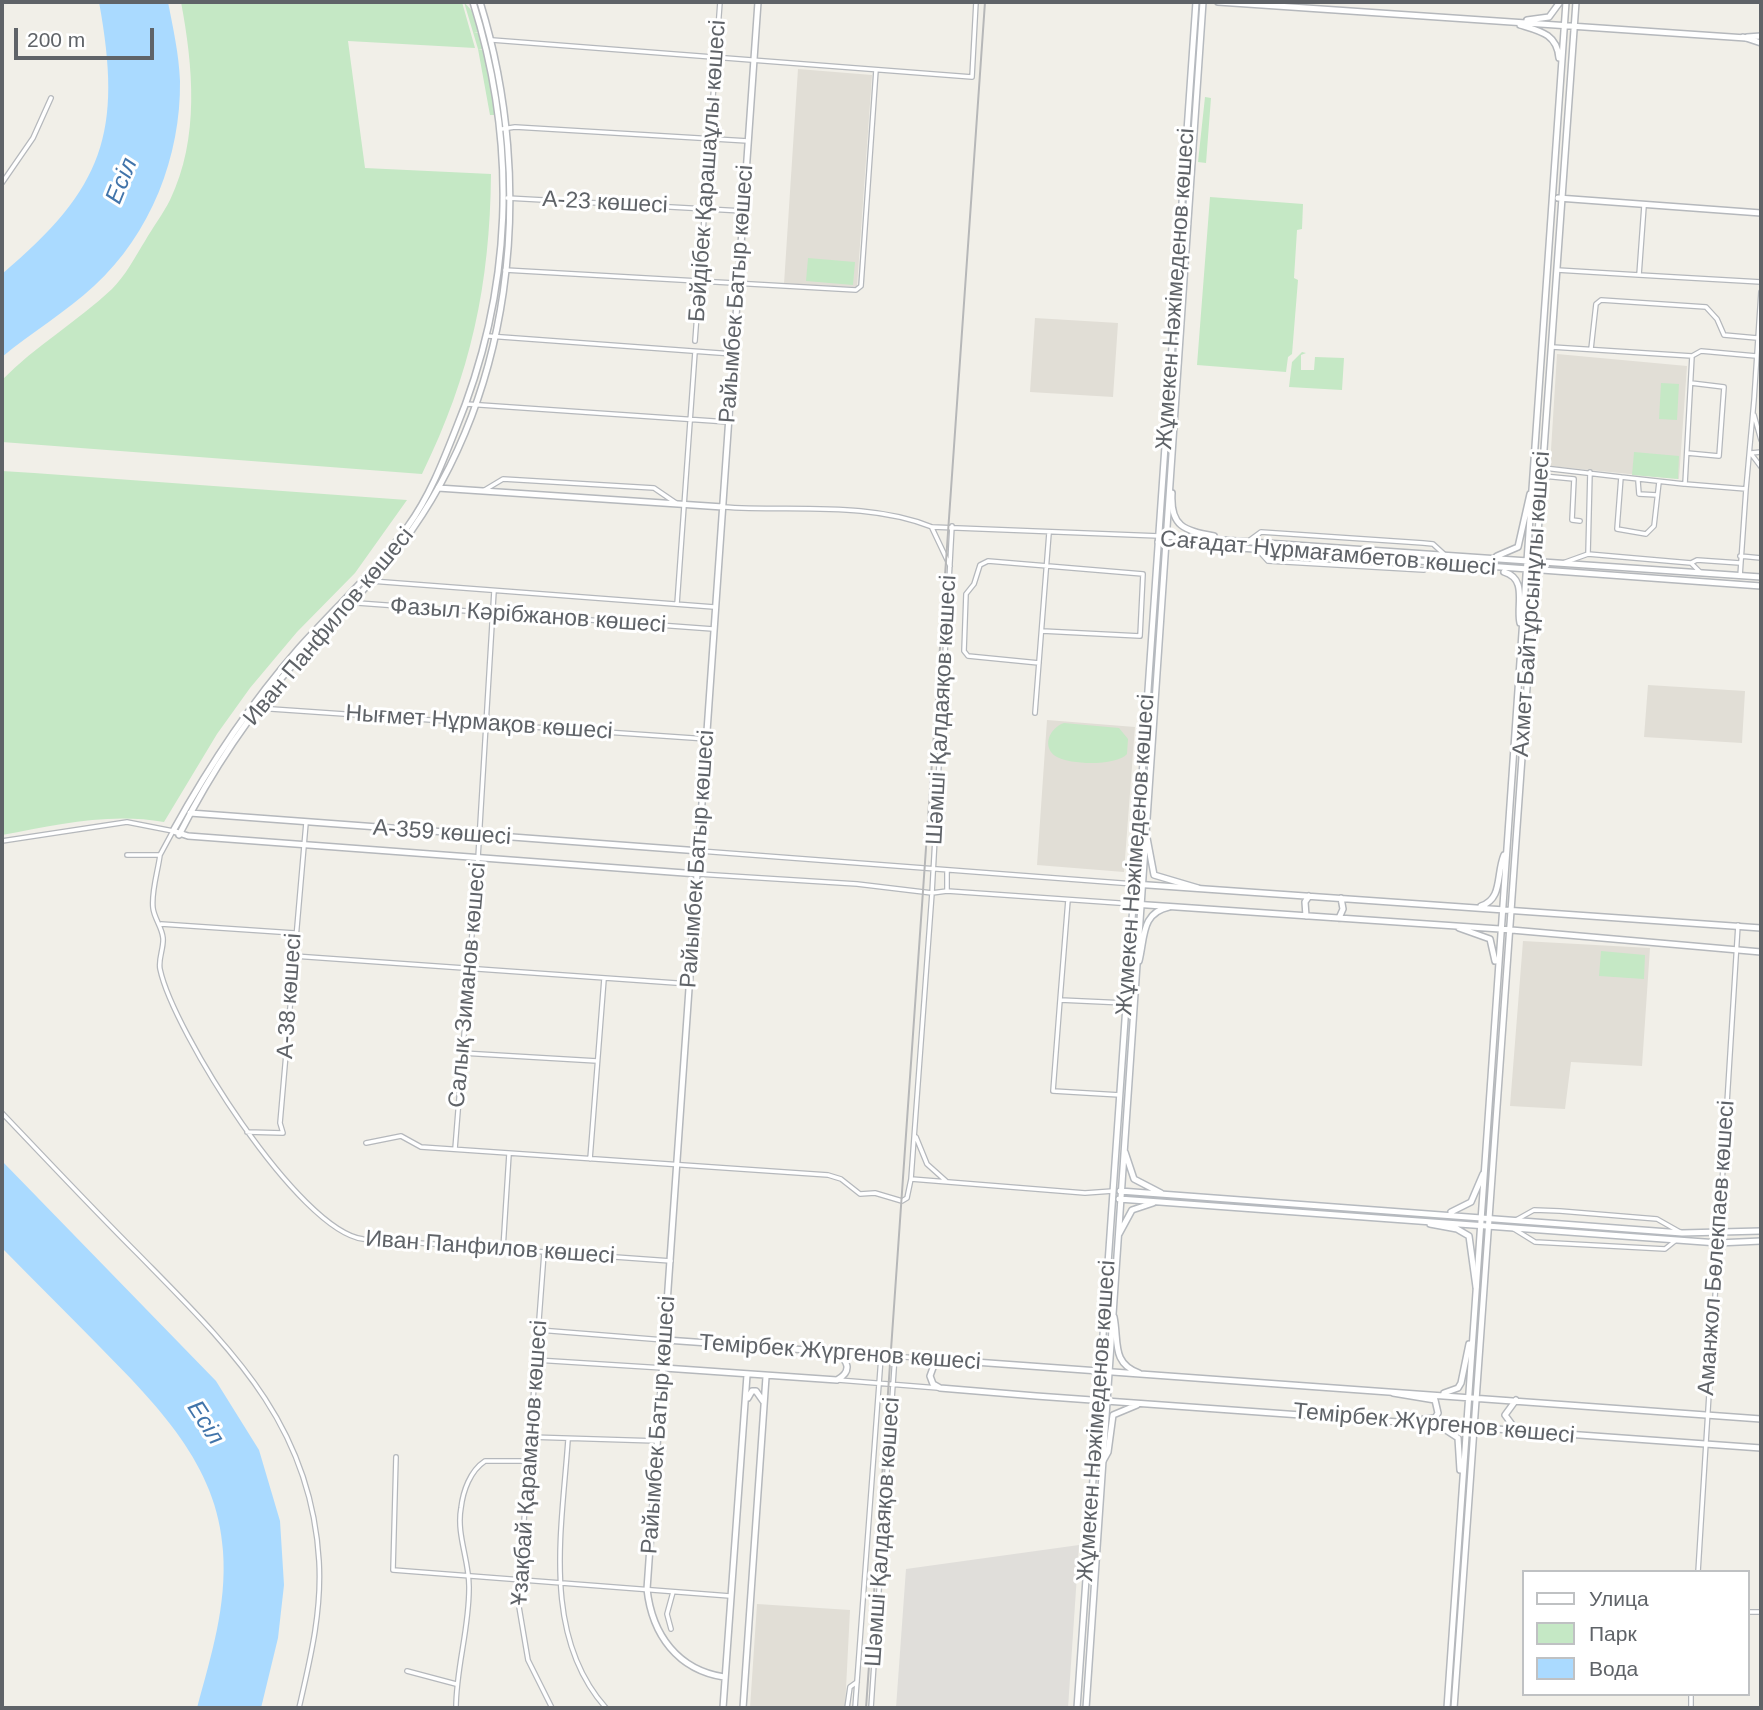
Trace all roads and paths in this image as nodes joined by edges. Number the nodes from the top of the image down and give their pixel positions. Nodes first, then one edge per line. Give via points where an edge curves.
1 (473, 2) edge
2 (480, 2) edge
3 (720, 2) edge
4 (758, 2) edge
5 (976, 2) edge
6 (1196, 2) edge
7 (1203, 2) edge
8 (1218, 2) edge
9 (1242, 2) edge
10 (1560, 2) edge
11 (1566, 2) edge
12 (1576, 2) edge
13 (1251, 4) junction
14 (1507, 22) junction
15 (1565, 26) junction
16 (1574, 26) junction
17 (1761, 39) edge
18 (492, 40) junction
19 (715, 58) junction
20 (753, 61) junction
21 (876, 70) junction
22 (1560, 93) junction
23 (51, 97) dead end
24 (505, 128) junction
25 (710, 138) junction
26 (748, 141) junction
27 (2, 183) edge
28 (508, 197) junction
29 (1552, 198) junction
30 (1562, 198) junction
31 (1644, 206) junction
32 (705, 209) junction
33 (743, 211) junction
34 (1761, 213) edge
35 (503, 270) junction
36 (1556, 270) junction
37 (1639, 275) junction
38 (1761, 282) edge
39 (700, 283) junction
40 (738, 286) junction
41 (1761, 292) edge
42 (491, 337) junction
43 (1757, 338) junction
44 (695, 341) dead end
45 (1550, 346) junction
46 (1591, 349) junction
47 (695, 352) junction
48 (733, 354) junction
49 (1692, 356) junction
50 (1756, 356) junction
51 (1690, 383) junction
52 (1754, 400) junction
53 (466, 404) junction
54 (475, 404) junction
55 (690, 420) junction
56 (728, 422) junction
57 (1761, 440) edge
58 (1761, 452) edge
59 (1687, 453) junction
60 (1751, 454) junction
61 (1761, 467) edge
62 (1542, 468) junction
63 (1170, 471) junction
64 (1590, 472) junction
65 (1541, 476) junction
66 (1621, 477) junction
67 (1638, 481) junction
68 (1659, 482) junction
69 (1685, 484) junction
70 (432, 488) junction
71 (439, 488) junction
72 (1532, 488) junction
73 (1746, 489) junction
74 (483, 492) junction
75 (1657, 495) junction
76 (681, 505) junction
77 (723, 506) junction
78 (1580, 521) dead end
79 (952, 526) junction
80 (932, 527) junction
81 (1049, 533) junction
82 (1162, 539) junction
83 (1237, 540) junction
84 (1250, 540) junction
85 (1257, 549) junction
86 (1588, 554) junction
87 (1447, 556) junction
88 (1741, 556) junction
89 (1480, 558) junction
90 (1761, 558) edge
91 (1528, 561) junction
92 (1433, 562) junction
93 (1535, 562) junction
94 (1691, 563) junction
95 (1740, 563) junction
96 (1559, 564) junction
97 (1467, 565) junction
98 (1047, 566) junction
99 (950, 568) junction
100 (1526, 570) junction
101 (1534, 570) junction
102 (1704, 576) junction
103 (1740, 576) junction
104 (1761, 578) edge
105 (369, 580) junction
106 (1761, 586) edge
107 (494, 591) junction
108 (346, 602) junction
109 (677, 604) junction
110 (714, 607) junction
111 (493, 611) junction
112 (713, 629) junction
113 (1042, 631) junction
114 (1522, 631) junction
115 (1039, 663) junction
116 (255, 707) junction
117 (1035, 713) dead end
118 (487, 724) junction
119 (707, 739) junction
120 (187, 812) junction
121 (306, 823) junction
122 (1146, 829) junction
123 (176, 833) junction
124 (479, 835) junction
125 (2, 841) edge
126 (303, 845) junction
127 (1506, 849) junction
128 (700, 851) junction
129 (127, 855) dead end
130 (160, 855) junction
131 (478, 858) junction
132 (932, 867) junction
133 (947, 869) junction
134 (698, 874) junction
135 (1134, 884) junction
136 (1142, 885) junction
137 (1198, 888) junction
138 (947, 891) junction
139 (932, 893) junction
140 (1310, 896) junction
141 (1341, 898) junction
142 (1068, 900) junction
143 (1133, 904) junction
144 (1140, 905) junction
145 (1169, 907) junction
146 (1477, 907) junction
147 (1502, 909) junction
148 (1510, 910) junction
149 (1306, 916) junction
150 (1339, 918) junction
151 (160, 925) junction
152 (1738, 925) junction
153 (1454, 926) junction
154 (1761, 928) edge
155 (1500, 929) junction
156 (1508, 930) junction
157 (294, 933) junction
158 (1737, 948) junction
159 (1761, 952) edge
160 (294, 956) junction
161 (1136, 967) junction
162 (467, 968) junction
163 (1497, 975) junction
164 (604, 979) junction
165 (690, 984) junction
166 (1060, 1000) junction
167 (1125, 1003) junction
168 (461, 1052) junction
169 (597, 1061) junction
170 (1120, 1095) junction
171 (2, 1113) edge
172 (247, 1132) junction
173 (914, 1132) junction
174 (366, 1143) dead end
175 (1124, 1148) junction
176 (455, 1149) junction
177 (509, 1154) junction
178 (590, 1159) junction
179 (676, 1164) junction
180 (1483, 1174) junction
181 (911, 1179) junction
182 (948, 1182) junction
183 (1113, 1191) junction
184 (1121, 1191) junction
185 (1100, 1193) junction
186 (1164, 1194) junction
187 (1113, 1199) junction
188 (1121, 1199) junction
189 (1157, 1202) junction
190 (1446, 1214) junction
191 (1480, 1216) junction
192 (1487, 1217) junction
193 (1516, 1220) junction
194 (1424, 1221) junction
195 (1483, 1226) junction
196 (1513, 1228) junction
197 (1761, 1231) edge
198 (1682, 1233) junction
199 (1718, 1234) junction
200 (1118, 1237) junction
201 (1678, 1239) junction
202 (1760, 1242) edge
203 (1718, 1243) junction
204 (503, 1250) junction
205 (544, 1253) junction
206 (671, 1261) junction
207 (1476, 1287) junction
208 (1113, 1312) junction
209 (538, 1330) junction
210 (1472, 1335) junction
211 (666, 1340) junction
212 (835, 1352) junction
213 (895, 1355) junction
214 (881, 1357) junction
215 (536, 1360) junction
216 (947, 1360) junction
217 (664, 1368) junction
218 (1100, 1373) junction
219 (1109, 1373) junction
220 (747, 1375) junction
221 (1148, 1376) junction
222 (766, 1377) junction
223 (837, 1380) junction
224 (880, 1384) junction
225 (893, 1385) junction
226 (940, 1388) junction
227 (1388, 1390) junction
228 (1441, 1394) junction
229 (1468, 1396) junction
230 (1476, 1396) junction
231 (1517, 1399) junction
232 (1099, 1400) junction
233 (1107, 1401) junction
234 (1150, 1403) junction
235 (764, 1406) junction
236 (745, 1407) junction
237 (1706, 1416) junction
238 (1383, 1419) junction
239 (1761, 1419) edge
240 (1432, 1423) junction
241 (1466, 1426) junction
242 (1474, 1427) junction
243 (1516, 1430) junction
244 (530, 1437) junction
245 (568, 1440) junction
246 (659, 1441) junction
247 (1705, 1444) junction
248 (1761, 1448) edge
249 (396, 1457) dead end
250 (528, 1461) junction
251 (1103, 1462) junction
252 (1462, 1487) junction
253 (1699, 1570) edge
254 (469, 1575) junction
255 (520, 1581) junction
256 (561, 1583) junction
257 (647, 1590) junction
258 (673, 1592) junction
259 (730, 1596) junction
260 (1456, 1608) junction
261 (671, 1629) dead end
262 (407, 1671) dead end
263 (724, 1677) junction
264 (858, 1682) junction
265 (456, 1684) junction
266 (299, 1708) edge
267 (456, 1708) edge
268 (552, 1708) edge
269 (606, 1708) edge
270 (723, 1708) edge
271 (743, 1708) edge
272 (847, 1708) edge
273 (855, 1708) edge
274 (871, 1708) edge
275 (1077, 1708) edge
276 (1086, 1708) edge
277 (1447, 1708) edge
278 (1454, 1708) edge

1 - 24 street, Иван Панфилов көшесі
2 - 18 street, Иван Панфилов көшесі
3 - 19 street, Бәйдібек Қарашаұлы көшесі
4 - 20 street, Райымбек Батыр көшесі
5 - 21 street via 972,77
6 - 82 street, Жұмекен Нәжімеденов көшесі
7 - 63 street, Жұмекен Нәжімеденов көшесі
8 - 13 street
9 - 13 street
10 - 14 street via 1549,17
11 - 15 street, Ахмет Байтұрсынұлы көшесі
12 - 16 street, Ахмет Байтұрсынұлы көшесі
13 - 14 street
14 - 15 street
14 - 22 street via 1544,32 1556,42
15 - 16 street
15 - 22 street, Ахмет Байтұрсынұлы көшесі
16 - 17 street
16 - 30 street, Ахмет Байтұрсынұлы көшесі
18 - 19 street
18 - 24 street, Иван Панфилов көшесі
19 - 20 street
19 - 25 street, Бәйдібек Қарашаұлы көшесі
20 - 21 street
20 - 26 street, Райымбек Батыр көшесі
21 - 40 street via 862,286 856,290
22 - 29 street, Ахмет Байтұрсынұлы көшесі
23 - 27 street via 33,138
24 - 25 street
24 - 28 street, Иван Панфилов көшесі
25 - 26 street
25 - 32 street, Бәйдібек Қарашаұлы көшесі
26 - 33 street, Райымбек Батыр көшесі
28 - 32 street, А-23 көшесі
28 - 35 street, Иван Панфилов көшесі
29 - 30 street
29 - 72 street, Ахмет Байтұрсынұлы көшесі
30 - 31 street
30 - 36 street, Ахмет Байтұрсынұлы көшесі
31 - 34 street
31 - 37 street
32 - 33 street, А-23 көшесі
32 - 39 street, Бәйдібек Қарашаұлы көшесі
33 - 40 street, Райымбек Батыр көшесі
35 - 39 street
35 - 42 street, Иван Панфилов көшесі
36 - 37 street
36 - 45 street, Ахмет Байтұрсынұлы көшесі
37 - 38 street
39 - 40 street
39 - 44 street, Бәйдібек Қарашаұлы көшесі
40 - 48 street, Райымбек Батыр көшесі
41 - 43 street
42 - 47 street
42 - 53 street, Иван Панфилов көшесі
42 - 54 street, Иван Панфилов көшесі
43 - 46 street via 1724,335 1706,307 1601,300 1596,304
43 - 50 street
45 - 46 street
45 - 62 street, Ахмет Байтұрсынұлы көшесі
46 - 49 street
47 - 48 street
47 - 55 street
48 - 56 street, Райымбек Батыр көшесі
49 - 50 street via 1701,351
49 - 51 street
50 - 52 street
51 - 59 street
51 - 59 street via 1724,387 1719,456
52 - 57 street
52 - 60 street
53 - 54 street
53 - 70 street, Иван Панфилов көшесі
54 - 55 street
54 - 71 street, Иван Панфилов көшесі
55 - 56 street
55 - 76 street
56 - 77 street, Райымбек Батыр көшесі
58 - 60 street
59 - 69 street
60 - 61 street
60 - 73 street
62 - 64 street
62 - 65 street, Ахмет Байтұрсынұлы көшесі
63 - 82 street, Жұмекен Нәжімеденов көшесі
63 - 83 street via 1171,508 1182,528
64 - 66 street
64 - 86 street
65 - 78 street via 1574,479 1572,520
65 - 93 street, Ахмет Байтұрсынұлы көшесі
66 - 67 street
66 - 75 street via 1617,529 1652,531
67 - 68 street
67 - 75 street via 1639,494
68 - 69 street
68 - 75 street
69 - 73 street
70 - 71 street
70 - 105 street, Иван Панфилов көшесі
71 - 74 street
71 - 105 street, Иван Панфилов көшесі via 415,526
72 - 89 street via 1518,547 1502,556
72 - 91 street, Ахмет Байтұрсынұлы көшесі
73 - 88 street
74 - 76 street
74 - 76 street via 503,479 654,488
76 - 77 street
76 - 109 street
77 - 80 street via 882,514
77 - 110 street, Райымбек Батыр көшесі
79 - 80 street, Сағадат Нұрмағамбетов көшесі
79 - 81 street, Сағадат Нұрмағамбетов көшесі
79 - 99 street, Шәмші Қалдаяқов көшесі
80 - 99 street
81 - 82 street, Сағадат Нұрмағамбетов көшесі
81 - 98 street
82 - 83 street, Сағадат Нұрмағамбетов көшесі
82 - 85 street, Сағадат Нұрмағамбетов көшесі
82 - 122 street, Жұмекен Нәжімеденов көшесі
82 - 135 street, Жұмекен Нәжімеденов көшесі
83 - 84 street, Сағадат Нұрмағамбетов көшесі
84 - 87 street, Сағадат Нұрмағамбетов көшесі
84 - 87 street via 1261,532 1423,543 1433,544
85 - 92 street, Сағадат Нұрмағамбетов көшесі
85 - 92 street via 1268,561 1424,570
86 - 94 street
86 - 96 street
87 - 89 street, Сағадат Нұрмағамбетов көшесі
88 - 90 street
88 - 95 street
89 - 91 street, Сағадат Нұрмағамбетов көшесі
91 - 93 street, Сағадат Нұрмағамбетов көшесі
91 - 100 street, Ахмет Байтұрсынұлы көшесі
92 - 97 street, Сағадат Нұрмағамбетов көшесі
93 - 96 street, Сағадат Нұрмағамбетов көшесі
93 - 101 street, Ахмет Байтұрсынұлы көшесі
94 - 95 street
94 - 102 street
95 - 103 street
96 - 102 street, Сағадат Нұрмағамбетов көшесі
97 - 100 street, Сағадат Нұрмағамбетов көшесі
97 - 114 street via 1508,572 1516,578
98 - 113 street
98 - 113 street via 1143,574 1140,636
98 - 115 street via 988,561 980,565 966,594 963,645 968,656
99 - 132 street, Шәмші Қалдаяқов көшесі
100 - 101 street, Сағадат Нұрмағамбетов көшесі
100 - 114 street, Ахмет Байтұрсынұлы көшесі
101 - 106 street, Сағадат Нұрмағамбетов көшесі
101 - 148 street, Ахмет Байтұрсынұлы көшесі
102 - 103 street, Сағадат Нұрмағамбетов көшесі
103 - 104 street, Сағадат Нұрмағамбетов көшесі
105 - 107 street
105 - 108 street, Иван Панфилов көшесі
107 - 109 street
107 - 111 street, Салық Зиманов көшесі
108 - 111 street, Фазыл Кәрібжанов көшесі
108 - 116 street, Иван Панфилов көшесі via 300,648
109 - 110 street
110 - 112 street, Райымбек Батыр көшесі
111 - 112 street, Фазыл Кәрібжанов көшесі
111 - 118 street, Салық Зиманов көшесі
112 - 119 street, Райымбек Батыр көшесі
113 - 115 street
114 - 127 street, Ахмет Байтұрсынұлы көшесі
115 - 117 street
116 - 118 street, Нығмет Нұрмақов көшесі
116 - 120 street, Иван Панфилов көшесі
118 - 119 street, Нығмет Нұрмақов көшесі
118 - 124 street, Салық Зиманов көшесі
119 - 128 street, Райымбек Батыр көшесі
120 - 121 street, А-359 көшесі
120 - 123 street, Иван Панфилов көшесі
121 - 124 street, А-359 көшесі
121 - 126 street, А-38 көшесі
122 - 136 street, Жұмекен Нәжімеденов көшесі
122 - 137 street via 1154,875
123 - 125 street via 127,822
123 - 126 street
123 - 130 street
124 - 128 street, А-359 көшесі
124 - 131 street, Салық Зиманов көшесі
126 - 131 street
126 - 157 street, А-38 көшесі
127 - 146 street via 1495,897
127 - 147 street, Ахмет Байтұрсынұлы көшесі
128 - 132 street
128 - 134 street, Райымбек Батыр көшесі
129 - 130 street
130 - 151 street via 153,908
131 - 134 street
131 - 162 street, Салық Зиманов көшесі
132 - 133 street
132 - 139 street, Шәмші Қалдаяқов көшесі
133 - 135 street
133 - 138 street
134 - 139 street
134 - 165 street, Райымбек Батыр көшесі
135 - 136 street
135 - 143 street, Жұмекен Нәжімеденов көшесі
136 - 137 street
136 - 144 street, Жұмекен Нәжімеденов көшесі
137 - 140 street
138 - 139 street
138 - 142 street
139 - 173 street, Шәмші Қалдаяқов көшесі
140 - 141 street
140 - 149 street via 1305,902
141 - 146 street
141 - 150 street
142 - 143 street
142 - 166 street
143 - 144 street
143 - 167 street, Жұмекен Нәжімеденов көшесі
144 - 145 street
144 - 161 street, Жұмекен Нәжімеденов көшесі
145 - 149 street
145 - 161 street via 1147,920
146 - 147 street
147 - 148 street
147 - 155 street, Ахмет Байтұрсынұлы көшесі
148 - 152 street
148 - 156 street, Ахмет Байтұрсынұлы көшесі
149 - 150 street
150 - 153 street
151 - 157 street
151 - 172 street, Иван Панфилов көшесі via 159,967 193,1047
152 - 154 street
152 - 158 street, Аманжол Бөлекпаев көшесі
153 - 155 street
153 - 163 street via 1490,939
155 - 156 street
155 - 163 street, Ахмет Байтұрсынұлы көшесі
156 - 158 street
156 - 192 street, Ахмет Байтұрсынұлы көшесі
157 - 160 street, А-38 көшесі
158 - 159 street
158 - 199 street, Аманжол Бөлекпаев көшесі
160 - 162 street
160 - 172 street, А-38 көшесі via 283,1133
161 - 175 street, Жұмекен Нәжімеденов көшесі
162 - 164 street
162 - 168 street, Салық Зиманов көшесі
163 - 180 street, Ахмет Байтұрсынұлы көшесі
164 - 165 street
164 - 169 street
165 - 179 street, Райымбек Батыр көшесі
166 - 167 street
166 - 170 street via 1053,1091
167 - 170 street, Жұмекен Нәжімеденов көшесі
168 - 169 street
168 - 176 street, Салық Зиманов көшесі
169 - 178 street
170 - 183 street, Жұмекен Нәжімеденов көшесі
171 - 266 street via 222,1339 266,1396 299,1463 313,1514 319,1561 319,1603
172 - 204 street, Иван Панфилов көшесі via 301,1195 349,1236
173 - 181 street, Шәмші Қалдаяқов көшесі
173 - 182 street via 927,1164
174 - 176 street via 401,1136 421,1147
175 - 184 street, Жұмекен Нәжімеденов көшесі
175 - 186 street via 1134,1179
176 - 177 street
177 - 178 street
177 - 204 street
178 - 179 street
179 - 181 street via 828,1175 860,1194 885,1195 897,1202 907,1198
179 - 206 street, Райымбек Батыр көшесі
180 - 190 street via 1471,1202
180 - 191 street, Ахмет Байтұрсынұлы көшесі
181 - 182 street
182 - 185 street
183 - 184 street
183 - 185 street
183 - 187 street, Жұмекен Нәжімеденов көшесі
184 - 186 street
184 - 188 street, Жұмекен Нәжімеденов көшесі
185 - 187 street
186 - 190 street
187 - 188 street
187 - 218 street, Жұмекен Нәжімеденов көшесі
188 - 189 street
188 - 200 street, Жұмекен Нәжімеденов көшесі
189 - 194 street
189 - 200 street via 1132,1210
190 - 191 street
191 - 192 street
191 - 195 street, Ахмет Байтұрсынұлы көшесі
192 - 193 street
192 - 195 street, Ахмет Байтұрсынұлы көшесі
193 - 198 street
193 - 198 street via 1534,1210 1560,1211 1657,1219
194 - 195 street
194 - 207 street via 1469,1236
195 - 196 street
195 - 207 street
195 - 230 street
196 - 201 street
196 - 201 street via 1535,1242 1665,1249
197 - 199 street
198 - 199 street
199 - 203 street, Аманжол Бөлекпаев көшесі
200 - 208 street, Жұмекен Нәжімеденов көшесі
201 - 203 street
202 - 203 street
203 - 237 street, Аманжол Бөлекпаев көшесі
204 - 205 street, Иван Панфилов көшесі
205 - 206 street, Иван Панфилов көшесі
205 - 209 street, Ұзақбай Қараманов көшесі
206 - 211 street, Райымбек Батыр көшесі
207 - 210 street
208 - 219 street, Жұмекен Нәжімеденов көшесі
208 - 221 street via 1118,1358 1128,1369
209 - 211 street, Темірбек Жүргенов көшесі
209 - 215 street, Ұзақбай Қараманов көшесі
210 - 228 street via 1461,1383
210 - 229 street
211 - 212 street, Темірбек Жүргенов көшесі
211 - 217 street, Райымбек Батыр көшесі
212 - 214 street, Темірбек Жүргенов көшесі
212 - 223 street via 848,1367
213 - 214 street, Темірбек Жүргенов көшесі
213 - 216 street, Темірбек Жүргенов көшесі
213 - 225 street, Шәмші Қалдаяқов көшесі
214 - 224 street, Шәмші Қалдаяқов көшесі
215 - 217 street, Темірбек Жүргенов көшесі
215 - 244 street, Ұзақбай Қараманов көшесі
216 - 218 street, Темірбек Жүргенов көшесі
216 - 226 street via 930,1372 933,1384
217 - 220 street, Темірбек Жүргенов көшесі
217 - 246 street, Райымбек Батыр көшесі
218 - 219 street, Темірбек Жүргенов көшесі
218 - 232 street, Жұмекен Нәжімеденов көшесі
219 - 221 street, Темірбек Жүргенов көшесі
219 - 233 street, Жұмекен Нәжімеденов көшесі
220 - 222 street, Темірбек Жүргенов көшесі
220 - 236 street
221 - 227 street, Темірбек Жүргенов көшесі
222 - 223 street, Темірбек Жүргенов көшесі
222 - 235 street
223 - 224 street, Темірбек Жүргенов көшесі
224 - 225 street, Темірбек Жүргенов көшесі
224 - 264 street, Шәмші Қалдаяқов көшесі
225 - 226 street, Темірбек Жүргенов көшесі
225 - 274 street, Шәмші Қалдаяқов көшесі
226 - 232 street, Темірбек Жүргенов көшесі
227 - 228 street, Темірбек Жүргенов көшесі
227 - 238 street via 1435,1400 1438,1413 1430,1420
228 - 229 street, Темірбек Жүргенов көшесі
229 - 230 street, Темірбек Жүргенов көшесі
229 - 241 street
230 - 231 street, Темірбек Жүргенов көшесі
230 - 242 street
231 - 237 street, Темірбек Жүргенов көшесі
231 - 243 street via 1505,1415
232 - 233 street, Темірбек Жүргенов көшесі
232 - 275 street, Жұмекен Нәжімеденов көшесі
233 - 234 street, Темірбек Жүргенов көшесі
233 - 251 street, Жұмекен Нәжімеденов көшесі
234 - 238 street, Темірбек Жүргенов көшесі
234 - 251 street via 1128,1406 1113,1415
235 - 236 street via 760,1393 752,1391
235 - 271 street
236 - 259 street
237 - 239 street, Темірбек Жүргенов көшесі
237 - 247 street, Аманжол Бөлекпаев көшесі
238 - 240 street, Темірбек Жүргенов көшесі
240 - 241 street, Темірбек Жүргенов көшесі
240 - 252 street via 1458,1438
241 - 242 street, Темірбек Жүргенов көшесі
241 - 252 street
242 - 243 street, Темірбек Жүргенов көшесі
242 - 260 street
243 - 247 street, Темірбек Жүргенов көшесі
244 - 245 street
244 - 250 street, Ұзақбай Қараманов көшесі
245 - 246 street
245 - 256 street
246 - 257 street, Райымбек Батыр көшесі
247 - 248 street, Темірбек Жүргенов көшесі
247 - 253 street, Аманжол Бөлекпаев көшесі
249 - 254 street via 393,1570
250 - 254 street via 485,1461 474,1471 460,1511
250 - 255 street, Ұзақбай Қараманов көшесі
251 - 276 street, Жұмекен Нәжімеденов көшесі
252 - 260 street
254 - 255 street
254 - 265 street via 467,1628
255 - 256 street
255 - 268 street, Ұзақбай Қараманов көшесі via 518,1601 528,1660
256 - 257 street
256 - 269 street via 568,1643
257 - 258 street
257 - 263 street, Райымбек Батыр көшесі via 659,1633 677,1656 701,1673
258 - 259 street
258 - 261 street via 667,1614
259 - 263 street
260 - 277 street
260 - 278 street
262 - 265 street
263 - 270 street
264 - 272 street via 850,1687
264 - 273 street, Шәмші Қалдаяқов көшесі
265 - 267 street

